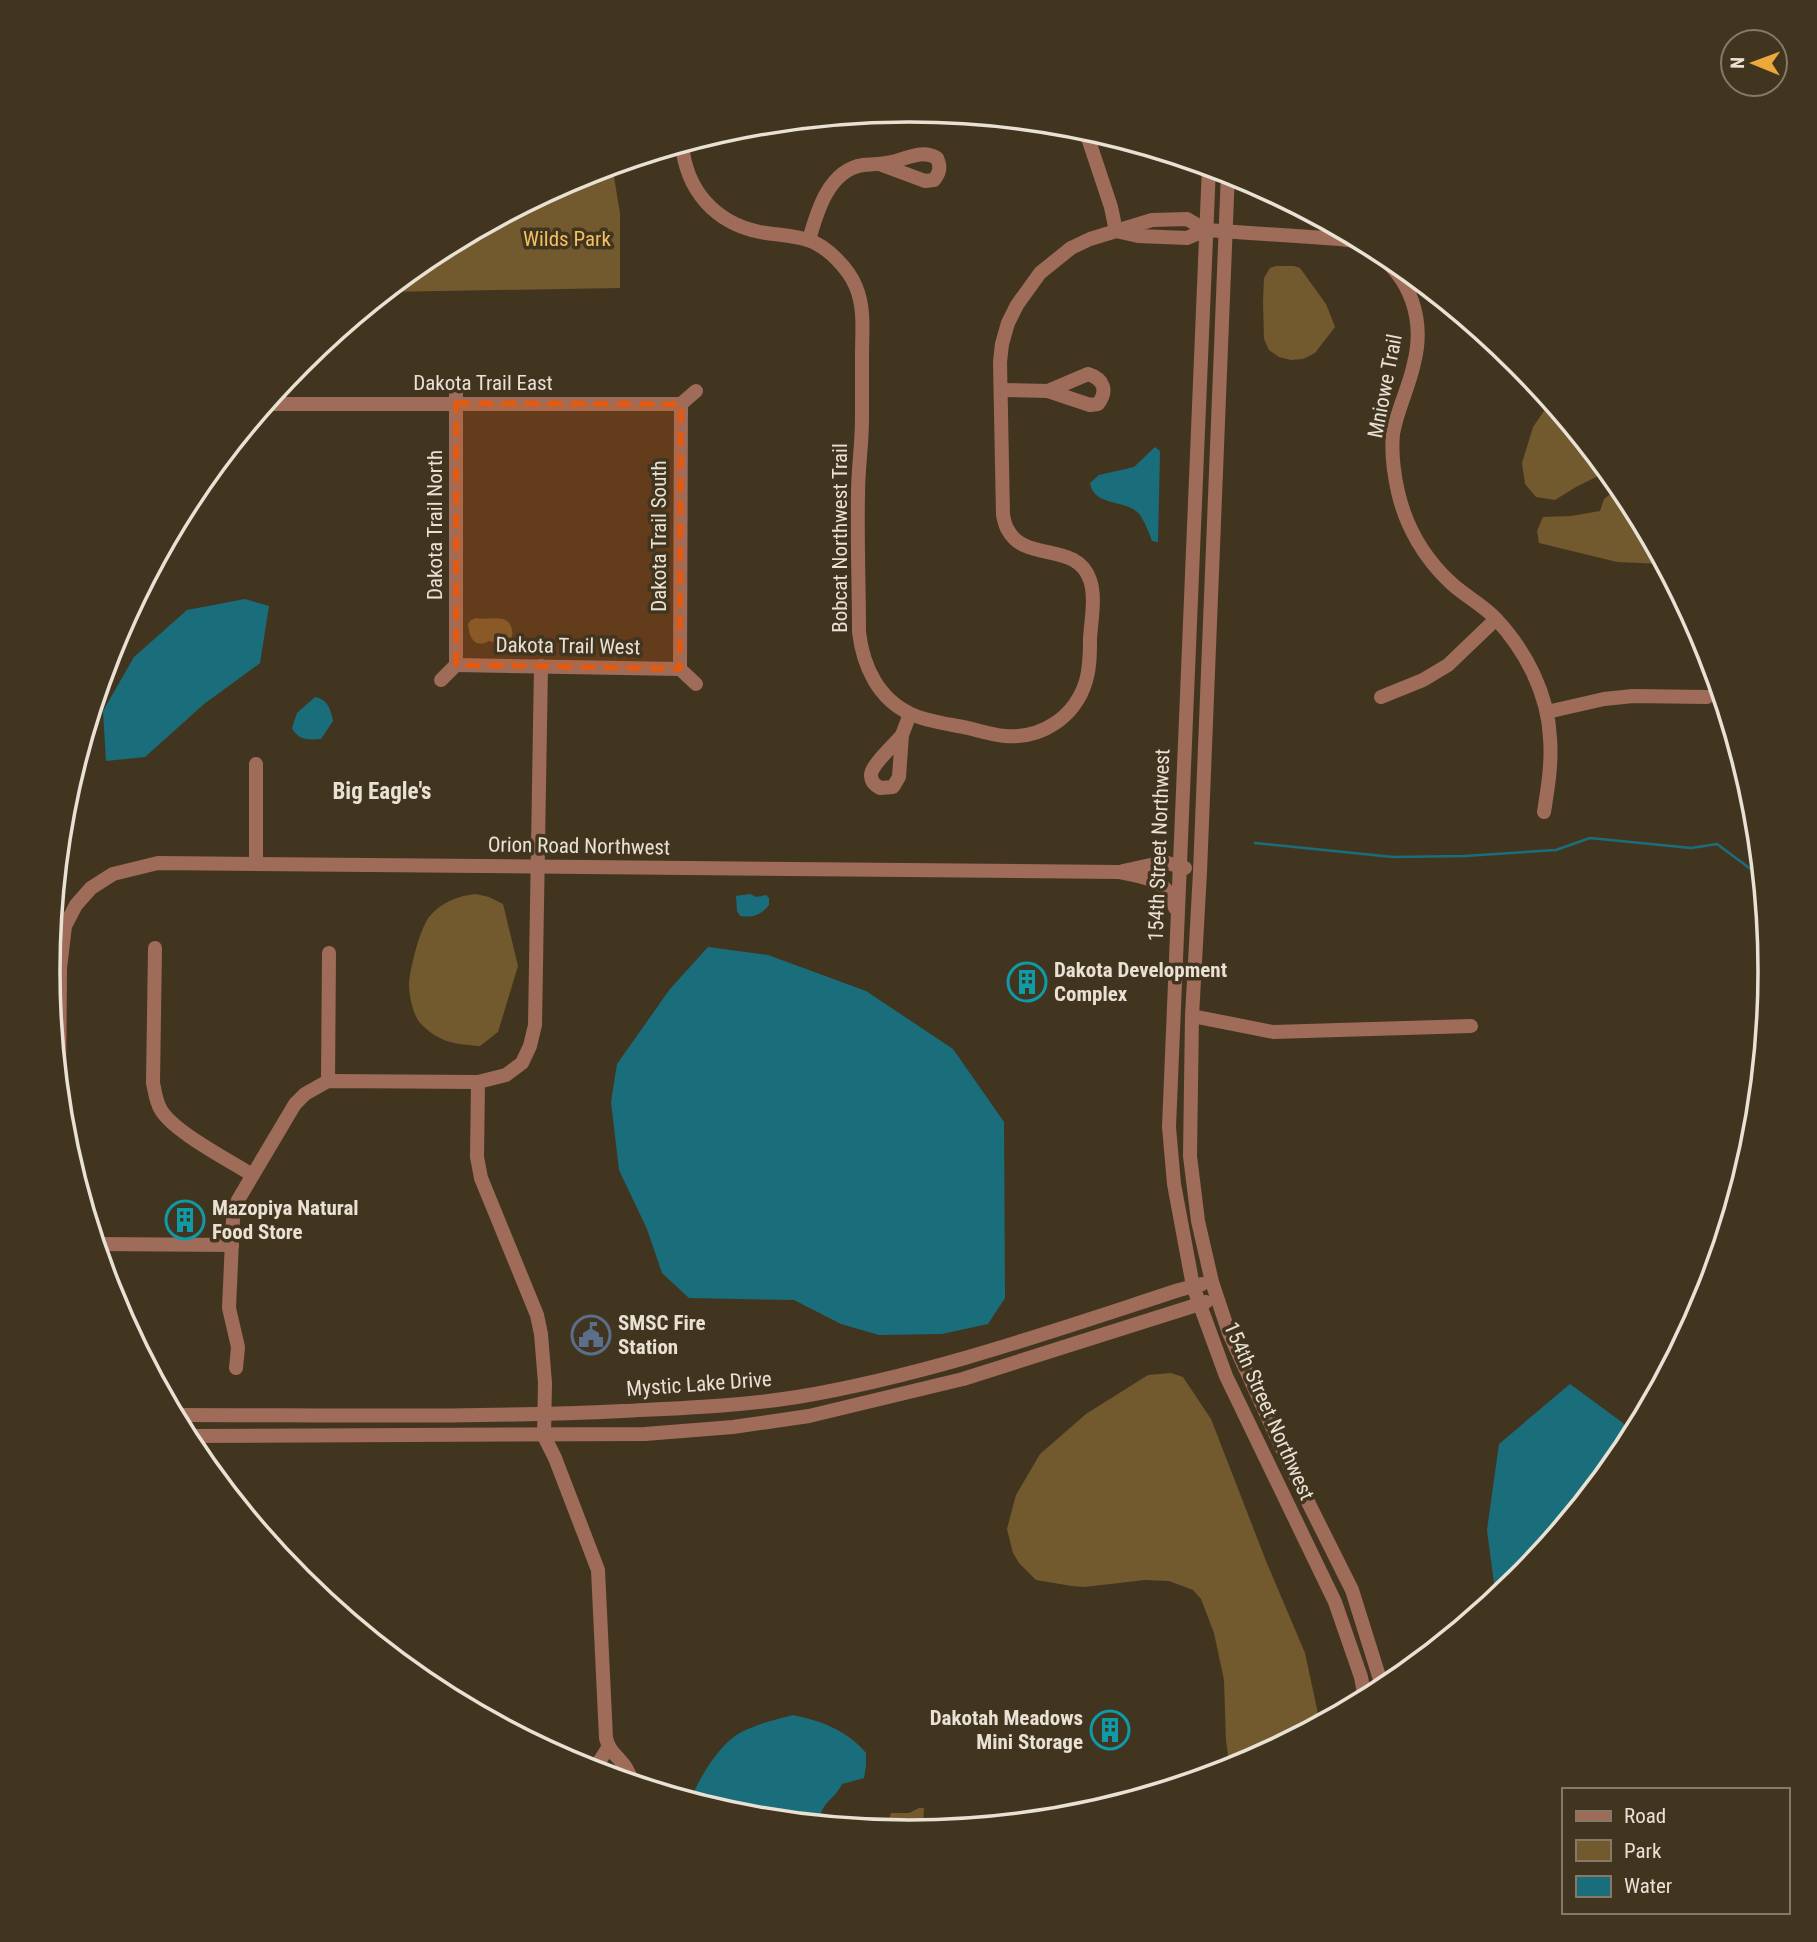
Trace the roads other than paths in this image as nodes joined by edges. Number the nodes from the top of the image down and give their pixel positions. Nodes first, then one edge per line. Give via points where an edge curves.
1 (1089, 142) edge
2 (683, 153) edge
3 (882, 165) dead end
4 (1208, 178) edge
5 (1227, 185) edge
6 (1116, 230) junction
7 (1206, 230) junction
8 (1225, 231) junction
9 (1338, 239) edge
10 (809, 240) junction
11 (1403, 282) edge
12 (456, 384) dead end
13 (1001, 390) junction
14 (696, 391) dead end
15 (1048, 391) dead end
16 (277, 404) edge
17 (456, 404) junction
18 (681, 404) junction
19 (1496, 619) junction
20 (456, 665) junction
21 (541, 666) junction
22 (680, 668) junction
23 (441, 680) dead end
24 (695, 684) dead end
25 (1381, 697) dead end
26 (1707, 697) dead end
27 (1547, 712) junction
28 (910, 713) junction
29 (902, 735) dead end
30 (256, 764) dead end
31 (1545, 812) dead end
32 (256, 863) junction
33 (537, 866) junction
34 (1179, 866) junction
35 (1119, 872) junction
36 (1200, 872) junction
37 (1178, 919) junction
38 (155, 947) dead end
39 (329, 953) dead end
40 (60, 967) edge
41 (1192, 1016) junction
42 (1471, 1026) dead end
43 (328, 1082) junction
44 (478, 1082) junction
45 (252, 1175) junction
46 (105, 1244) edge
47 (232, 1245) junction
48 (1212, 1282) junction
49 (1193, 1286) junction
50 (1217, 1299) junction
51 (1200, 1304) junction
52 (236, 1368) dead end
53 (186, 1415) edge
54 (544, 1415) junction
55 (199, 1436) edge
56 (544, 1436) junction
57 (1379, 1677) edge
58 (1363, 1688) edge
59 (608, 1748) junction
60 (599, 1761) edge
61 (629, 1772) edge

1 - 6 street
2 - 10 street, Bobcat Northwest Trail via 694,186 726,220 747,229
3 - 10 street via 862,165 832,184
4 - 7 street, 154th Street Northwest
5 - 8 street, 154th Street Northwest
6 - 7 street, Bobcat Northwest Trail via 1152,220 1187,219
6 - 13 street, Bobcat Northwest Trail via 1071,248 1028,288 1002,344
7 - 8 street, Bobcat Northwest Trail
7 - 34 street, 154th Street Northwest
8 - 9 street, Mniowe Trail
8 - 36 street, 154th Street Northwest
10 - 28 street, Bobcat Northwest Trail via 838,260 856,286 860,303 861,651 878,687
11 - 19 street, Mniowe Trail via 1418,325 1414,365 1397,411 1393,438 1393,464 1404,513 1434,564
12 - 17 street, Dakota Trail North
13 - 15 street
13 - 28 street, Bobcat Northwest Trail via 1003,515 1016,540 1028,548 1071,557 1090,580 1087,679 1071,711 1028,735 1004,736
14 - 18 street
16 - 17 street, Dakota Trail East
17 - 18 street, Dakota Trail East
17 - 20 street, Dakota Trail North
18 - 22 street, Dakota Trail South
19 - 25 street via 1448,665 1423,681
19 - 27 street, Mniowe Trail via 1530,665
20 - 21 street, Dakota Trail West
20 - 23 street
21 - 22 street, Dakota Trail West
21 - 33 street
22 - 24 street
26 - 27 street via 1633,696
27 - 31 street, Mniowe Trail via 1550,763
28 - 29 street
30 - 32 street
32 - 33 street, Orion Road Northwest
32 - 40 street, Orion Road Northwest via 158,863 113,874 76,905 65,926
33 - 35 street, Orion Road Northwest
33 - 44 street via 535,1025 530,1046 522,1063 506,1075
34 - 35 street, Orion Road Northwest via 1164,862
34 - 36 street, Orion Road Northwest
34 - 37 street, 154th Street Northwest
35 - 37 street, Orion Road Northwest via 1163,886 1172,894
36 - 41 street, 154th Street Northwest
37 - 49 street, 154th Street Northwest via 1169,1127 1174,1184
38 - 45 street via 155,1096 172,1125
39 - 43 street
41 - 42 street via 1273,1032
41 - 48 street, 154th Street Northwest via 1189,1156
43 - 44 street
43 - 45 street via 295,1104
44 - 54 street via 481,1178 537,1315
45 - 47 street via 238,1200
46 - 47 street
47 - 52 street via 229,1308 238,1347
48 - 49 street, Mystic Lake Drive
48 - 50 street, 154th Street Northwest
49 - 51 street, 154th Street Northwest
49 - 54 street, Mystic Lake Drive via 1003,1348 883,1380 715,1406
50 - 51 street, Mystic Lake Drive
50 - 57 street, 154th Street Northwest via 1290,1468 1352,1590
51 - 56 street, Mystic Lake Drive via 963,1379 809,1416 645,1434
51 - 58 street, 154th Street Northwest via 1226,1376 1335,1602
53 - 54 street, Mystic Lake Drive
54 - 56 street
55 - 56 street, Mystic Lake Drive
56 - 59 street via 598,1570
59 - 60 street
59 - 61 street

